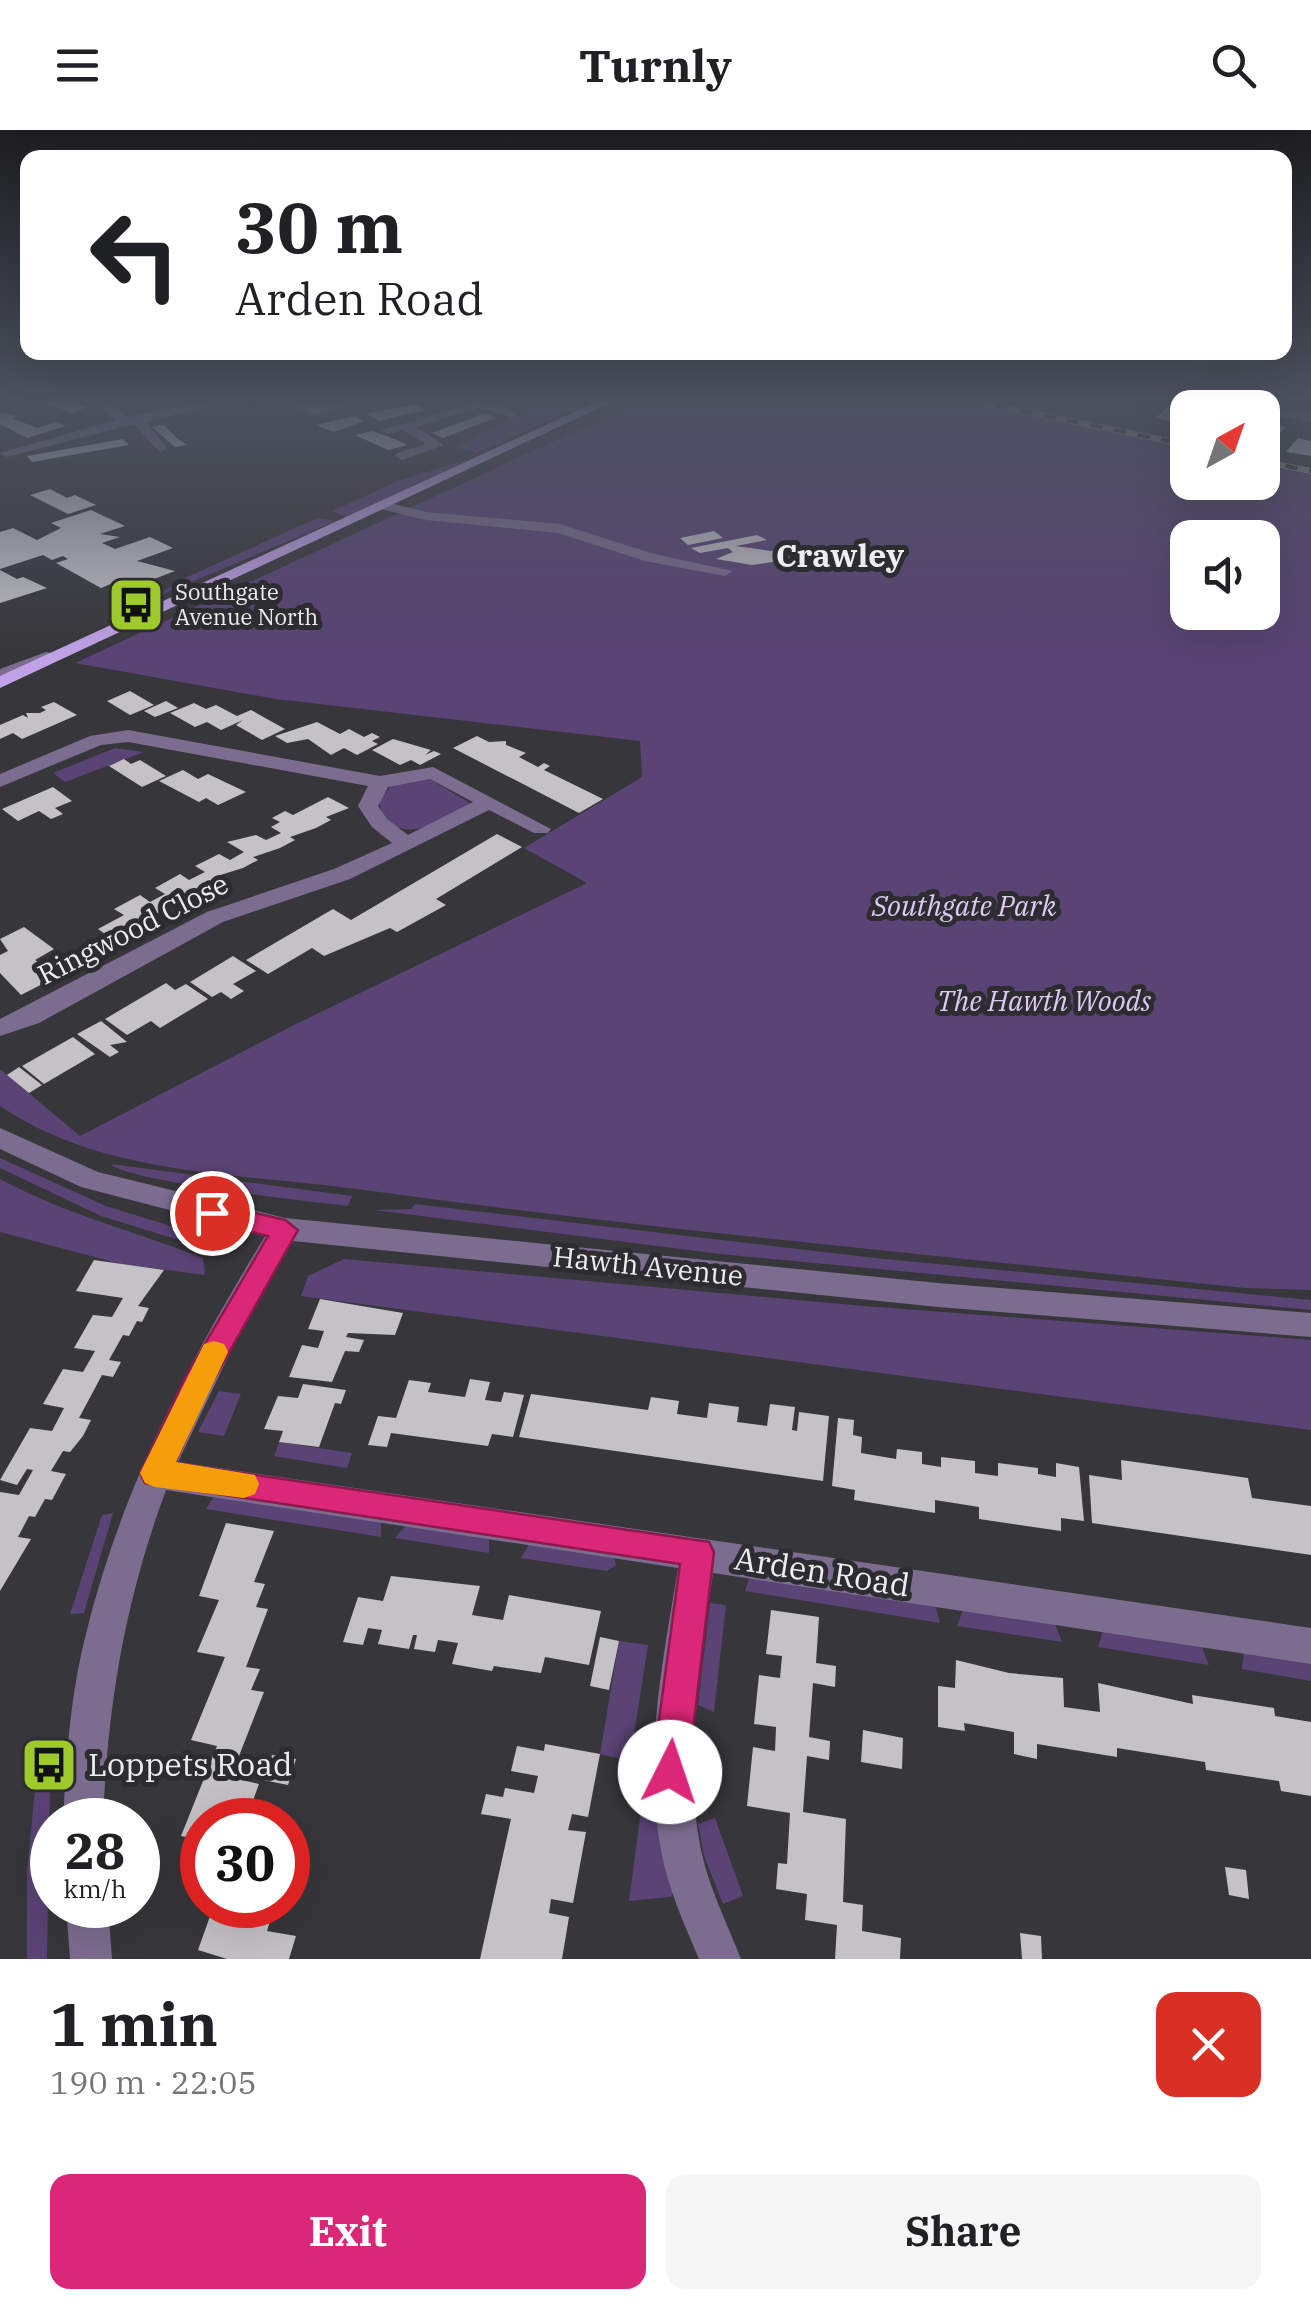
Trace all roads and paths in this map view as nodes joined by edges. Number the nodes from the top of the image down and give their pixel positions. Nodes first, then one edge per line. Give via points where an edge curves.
1 (423, 486) edge
2 (382, 505) junction
3 (725, 571) dead end
4 (202, 588) junction
5 (1, 677) edge
6 (0, 781) edge
7 (380, 782) junction
8 (489, 802) junction
9 (541, 829) dead end
10 (407, 844) junction
11 (0, 1028) edge
12 (0, 1138) edge
13 (285, 1230) junction
14 (1311, 1326) edge
15 (155, 1473) junction
16 (698, 1552) junction
17 (1311, 1646) edge
18 (85, 1798) edge
19 (89, 1928) edge
20 (91, 1959) edge
21 (720, 1959) edge

1 - 2 main road
2 - 3 street via 426,516 560,529 651,558
2 - 4 main road
4 - 5 main road
4 - 5 main road
6 - 7 street via 97,740 128,736
7 - 8 street via 432,773
7 - 10 street via 368,806
8 - 9 street
8 - 10 street, Ringwood Close
10 - 11 street, Ringwood Close via 342,874 226,911
12 - 13 street, Hawth Avenue via 91,1180
13 - 14 street, Hawth Avenue
13 - 15 street via 196,1385
15 - 16 street, Arden Road
15 - 18 street via 118,1578 98,1662
16 - 17 street, Arden Road
16 - 21 street via 670,1746 670,1798 693,1906
19 - 20 street

